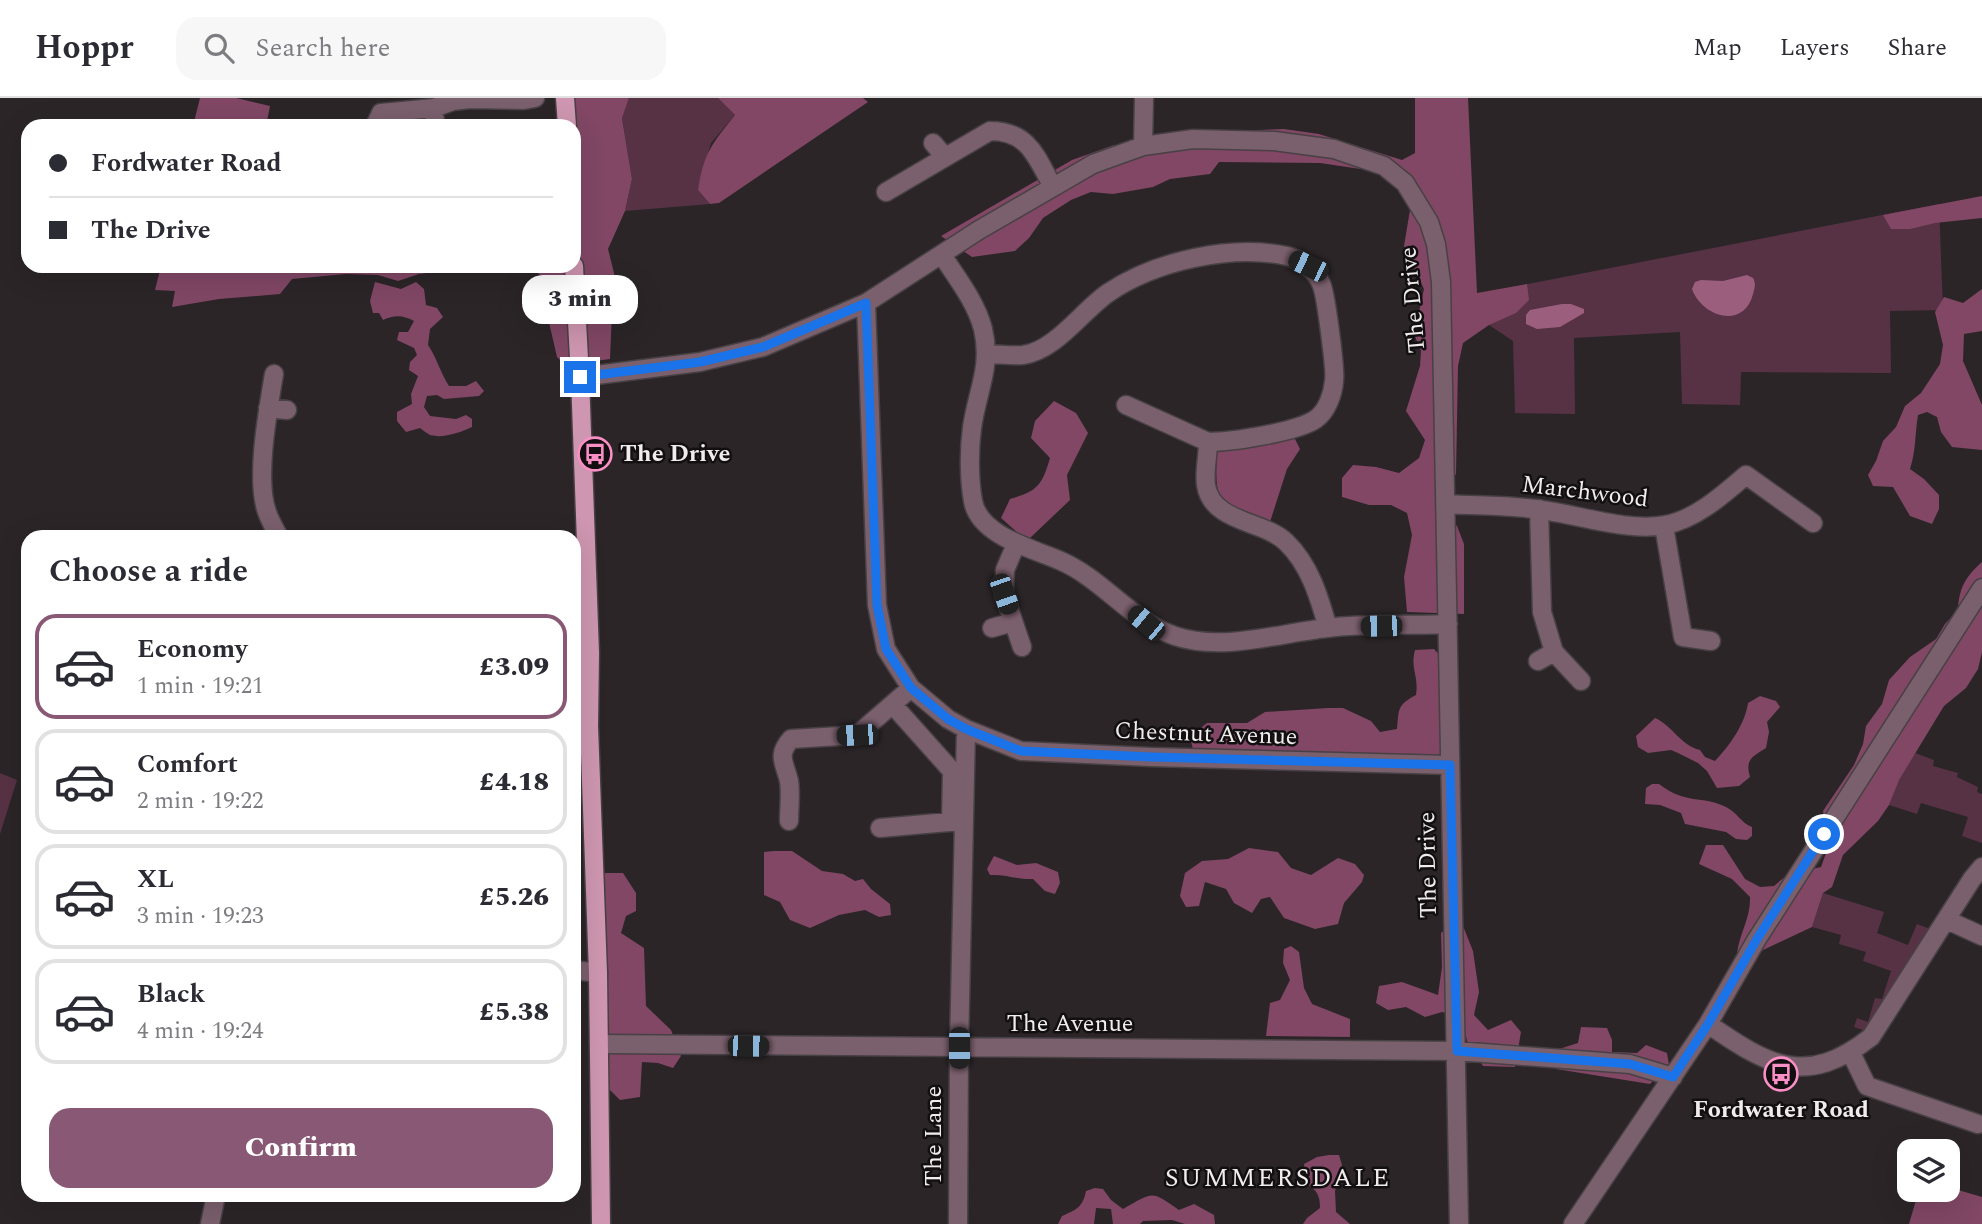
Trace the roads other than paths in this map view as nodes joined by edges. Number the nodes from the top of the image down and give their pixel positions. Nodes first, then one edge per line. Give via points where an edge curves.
1 (536, 98) edge
2 (565, 98) edge
3 (1144, 98) edge
4 (435, 117) edge
5 (378, 119) edge
6 (566, 119) edge
7 (1143, 146) junction
8 (1053, 187) junction
9 (886, 192) dead end
10 (943, 255) junction
11 (573, 273) edge
12 (866, 303) junction
13 (986, 354) junction
14 (274, 374) dead end
15 (580, 377) junction
16 (1126, 405) dead end
17 (268, 408) junction
18 (287, 410) dead end
19 (1208, 442) junction
20 (1446, 505) junction
21 (1539, 509) junction
22 (1813, 523) dead end
23 (1664, 526) junction
24 (276, 530) edge
25 (580, 530) edge
26 (1016, 544) junction
27 (1982, 588) edge
28 (581, 591) edge
29 (1013, 622) junction
30 (1448, 624) junction
31 (992, 628) dead end
32 (1328, 628) junction
33 (1711, 641) dead end
34 (1022, 647) dead end
35 (1554, 652) junction
36 (1538, 662) dead end
37 (1581, 681) dead end
38 (911, 688) junction
39 (893, 705) junction
40 (966, 729) junction
41 (1450, 765) junction
42 (789, 821) dead end
43 (957, 821) junction
44 (880, 828) dead end
45 (1982, 867) edge
46 (1947, 920) junction
47 (1982, 936) edge
48 (581, 971) edge
49 (598, 972) junction
50 (1708, 1024) junction
51 (599, 1044) junction
52 (959, 1048) junction
53 (1457, 1051) junction
54 (1851, 1053) junction
55 (1673, 1077) junction
56 (1978, 1124) dead end
57 (215, 1202) edge
58 (210, 1224) edge
59 (601, 1224) edge
60 (958, 1224) edge
61 (1459, 1224) edge
62 (1573, 1224) edge

1 - 4 street via 453,101
2 - 6 main road
3 - 7 street
4 - 5 street via 381,113
7 - 8 street, The Drive via 1093,164
7 - 20 street, The Drive via 1194,139 1274,141 1334,149 1384,166 1405,183 1429,222 1441,282
8 - 9 street via 1028,144 1006,131 990,131 939,150
8 - 10 street, The Drive
10 - 12 street, The Drive
10 - 13 street via 975,308
11 - 15 main road
12 - 15 street, The Drive via 763,347 700,362
12 - 38 street, Chestnut Avenue via 877,605 886,649
13 - 19 street via 1025,355 1053,343 1110,292 1182,260 1265,254 1289,257 1308,266 1322,285 1335,379 1330,400 1317,418 1293,428
13 - 26 street via 972,428 974,506 986,526
14 - 17 street
15 - 25 main road
16 - 19 street
17 - 18 street
17 - 24 street via 262,470 266,510
19 - 32 street via 1206,486 1214,503 1228,515 1273,531 1287,543 1315,583
20 - 21 street, Marchwood
20 - 30 street, The Drive
21 - 23 street, Marchwood via 1615,524
21 - 35 street via 1542,612
22 - 23 street, Marchwood via 1746,475 1685,519
23 - 33 street via 1683,637
26 - 29 street via 1005,570 1004,594
26 - 32 street via 1092,578 1146,623 1177,637 1255,640
27 - 50 street via 1757,939
28 - 49 main road
29 - 31 street
29 - 34 street
30 - 32 street
30 - 41 street, The Drive
35 - 36 street
35 - 37 street
38 - 39 street
38 - 40 street, Chestnut Avenue
39 - 42 street via 857,735 790,739 783,747
39 - 43 street via 952,771
40 - 41 street, Chestnut Avenue via 1021,751
40 - 43 street
41 - 53 street, The Drive
43 - 44 street
43 - 52 street
45 - 46 street
46 - 47 street
46 - 54 street via 1871,1037
48 - 49 street
49 - 51 main road
50 - 54 street via 1751,1054 1782,1066 1811,1068
50 - 55 street
51 - 52 street, The Avenue
51 - 59 main road
52 - 53 street, The Avenue
52 - 60 street, The Lane
53 - 55 street, The Avenue via 1630,1064
53 - 61 street, The Drive
54 - 56 street via 1867,1086
55 - 62 street
57 - 58 street

